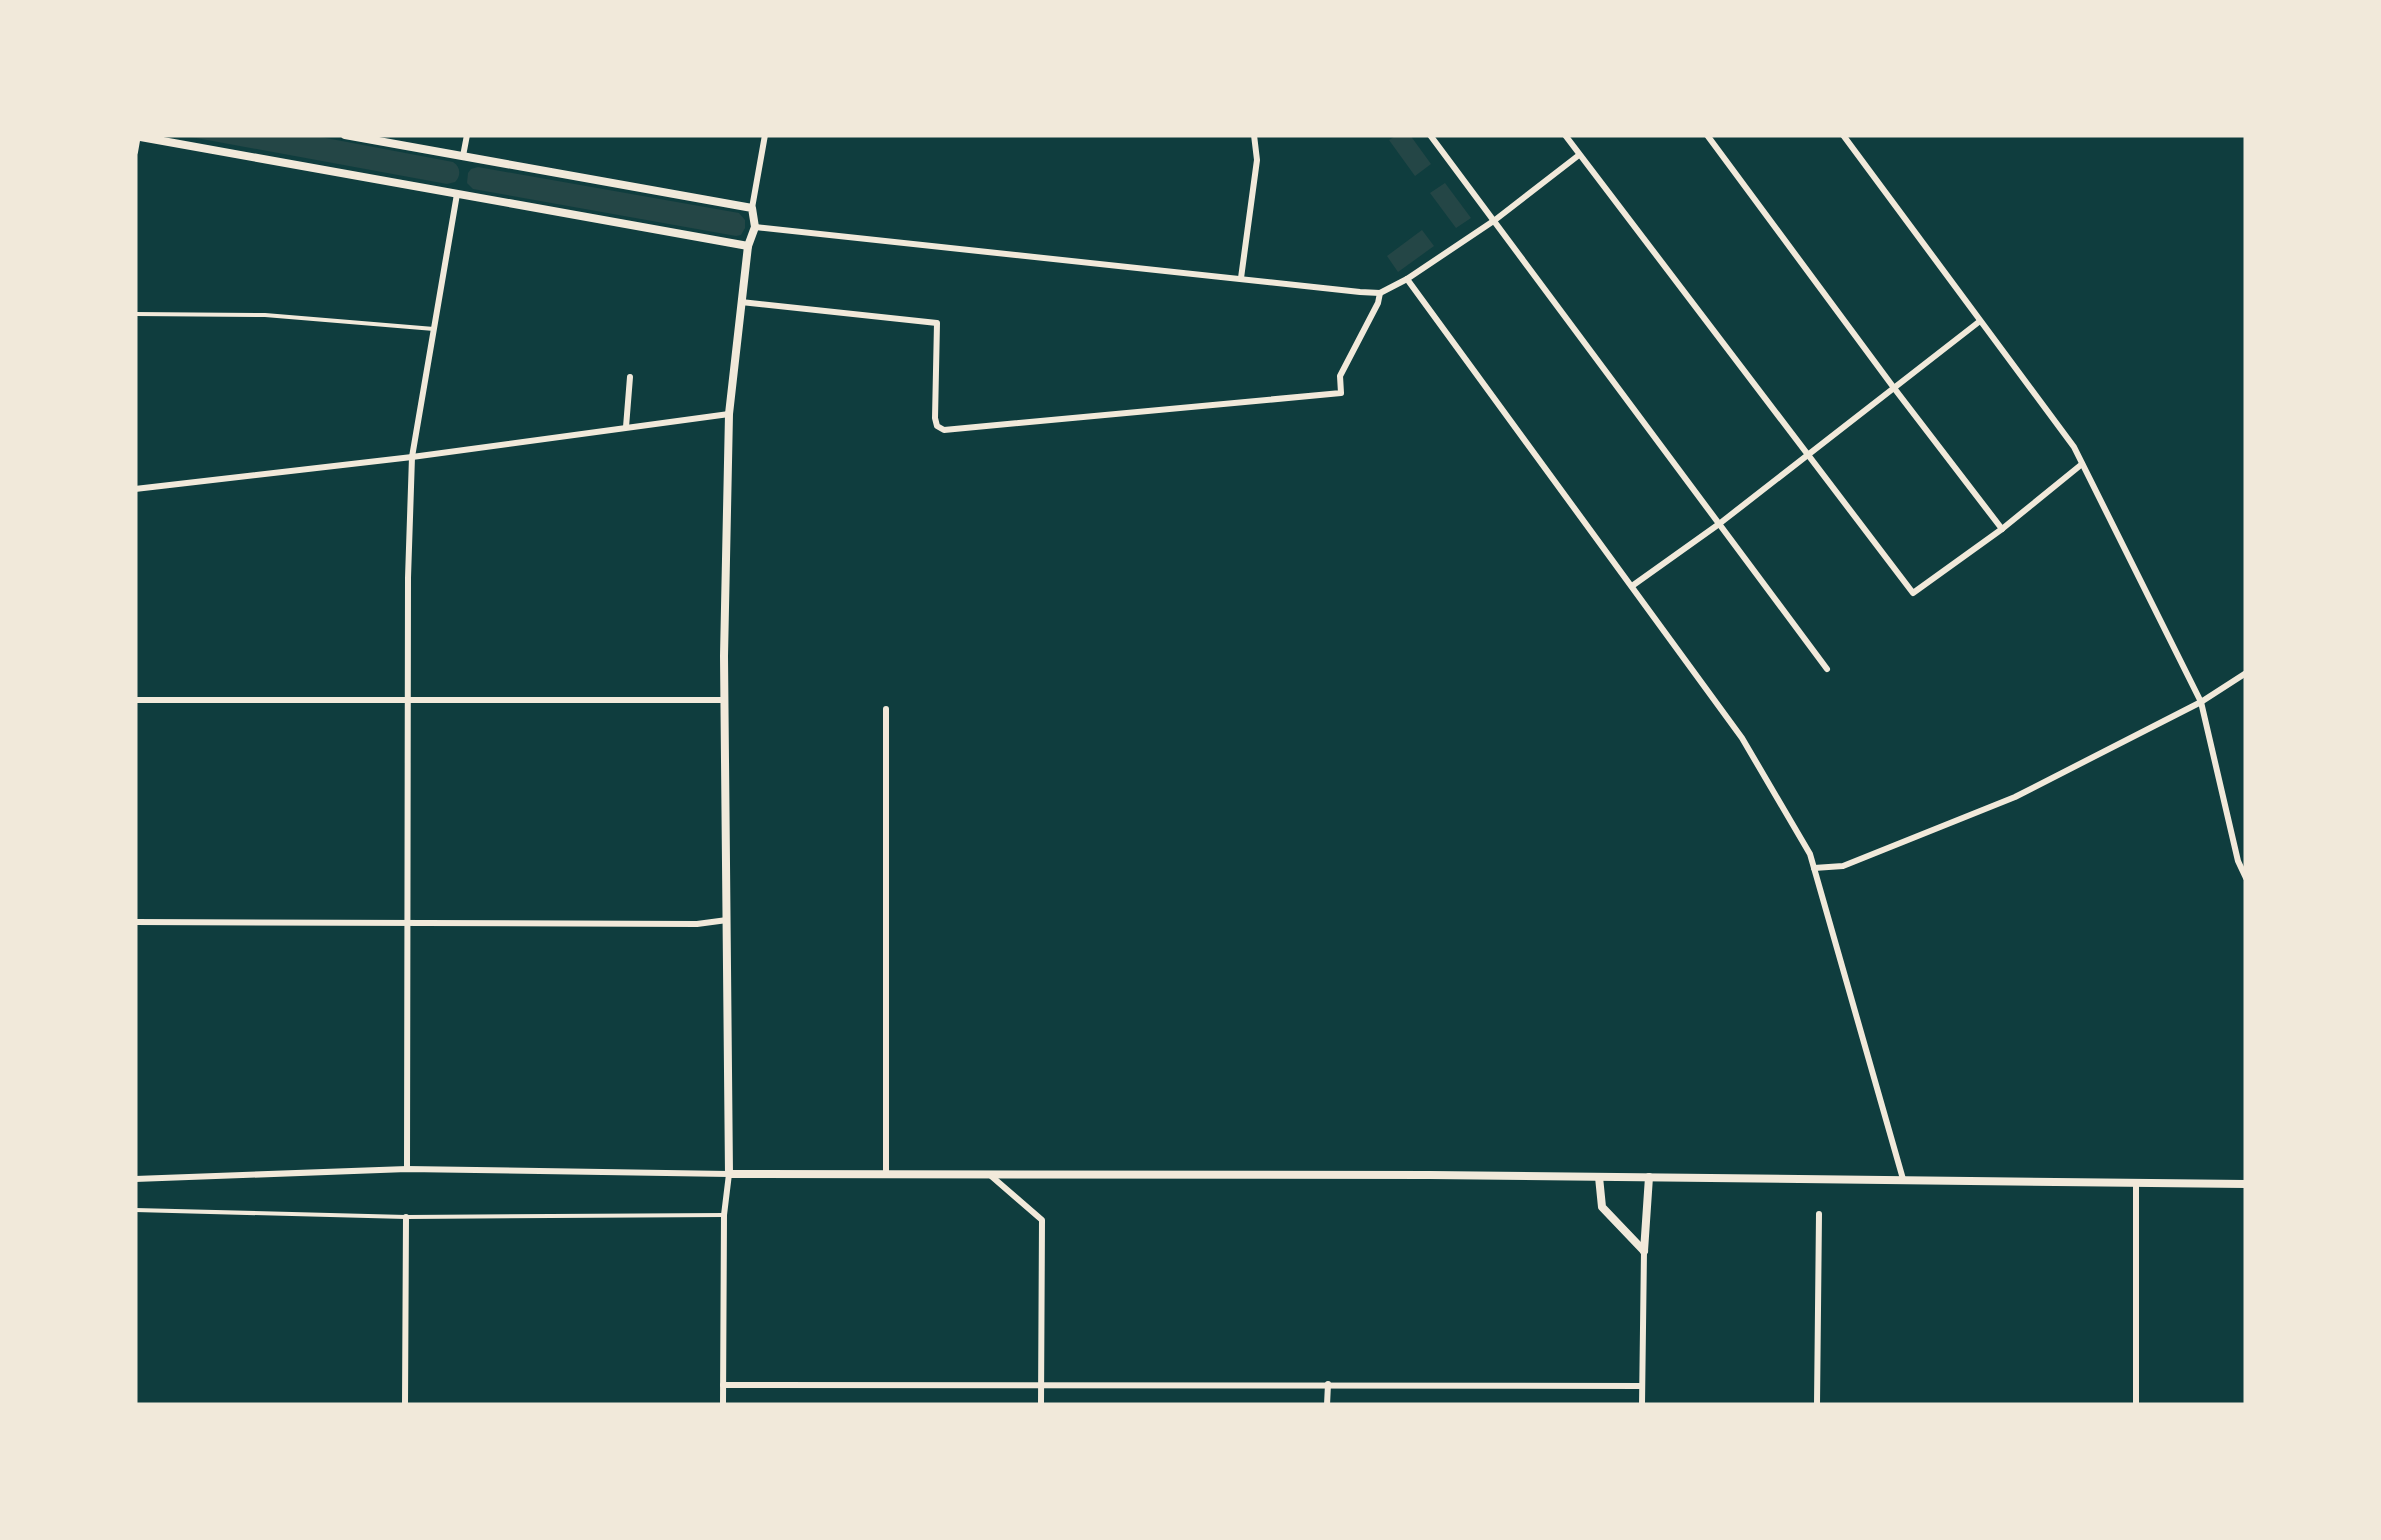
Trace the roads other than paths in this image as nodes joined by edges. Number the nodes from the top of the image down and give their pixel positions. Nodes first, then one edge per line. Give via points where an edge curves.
1 (345, 135) edge
2 (467, 135) edge
3 (765, 135) edge
4 (1254, 135) edge
5 (1430, 135) edge
6 (1564, 135) edge
7 (1708, 135) edge
8 (1843, 135) edge
9 (137, 136) edge
10 (135, 152) edge
11 (1579, 155) junction
12 (463, 156) junction
13 (456, 194) junction
14 (752, 208) junction
15 (1495, 220) junction
16 (755, 227) junction
17 (748, 246) junction
18 (1242, 278) junction
19 (1407, 279) junction
20 (1380, 293) junction
21 (742, 302) junction
22 (135, 314) edge
23 (1980, 320) junction
24 (434, 329) junction
25 (630, 377) dead end
26 (1894, 388) junction
27 (729, 414) junction
28 (626, 428) junction
29 (1808, 455) junction
30 (412, 457) junction
31 (2082, 464) junction
32 (135, 489) edge
33 (1719, 524) junction
34 (2002, 529) junction
35 (1632, 586) junction
36 (1827, 669) dead end
37 (2246, 673) edge
38 (408, 699) junction
39 (135, 700) edge
40 (724, 700) junction
41 (2201, 702) junction
42 (886, 710) dead end
43 (1814, 868) junction
44 (2246, 878) edge
45 (727, 920) junction
46 (135, 922) edge
47 (409, 924) junction
48 (407, 1169) junction
49 (730, 1174) junction
50 (990, 1174) junction
51 (886, 1175) junction
52 (1599, 1177) junction
53 (1649, 1177) junction
54 (135, 1178) edge
55 (1903, 1180) junction
56 (2136, 1182) junction
57 (2246, 1184) edge
58 (135, 1210) edge
59 (1820, 1214) dead end
60 (724, 1215) junction
61 (406, 1217) junction
62 (1644, 1252) junction
63 (723, 1384) junction
64 (1042, 1384) junction
65 (1328, 1384) junction
66 (1642, 1386) junction
67 (404, 1405) edge
68 (723, 1405) edge
69 (1041, 1405) edge
70 (1327, 1405) edge
71 (1642, 1405) edge
72 (1817, 1405) edge
73 (2136, 1405) edge

1 - 12 street
2 - 12 street
3 - 14 street
4 - 18 street via 1257,160
5 - 15 street
6 - 11 street
7 - 26 street
8 - 23 street
9 - 10 street
9 - 13 street
11 - 15 street
11 - 29 street
12 - 14 street
13 - 17 street
13 - 24 street
14 - 16 street
15 - 19 street
15 - 33 street
16 - 17 street
16 - 18 street
17 - 21 street
18 - 20 street
19 - 20 street
19 - 35 street
20 - 21 street via 1340,376 1341,392 944,430 935,418 937,323
21 - 27 street
22 - 24 lane
23 - 26 street
23 - 31 street
24 - 30 street
25 - 28 street
26 - 29 street
26 - 34 street
27 - 28 street
27 - 40 street
28 - 30 street
29 - 33 street
29 - 34 street via 1912,593
30 - 32 street
30 - 38 street
31 - 34 street
31 - 41 street
33 - 35 street
33 - 36 street
35 - 43 street via 1742,738
37 - 41 street
38 - 39 street
38 - 40 street
38 - 47 street
40 - 45 street
41 - 43 street via 2015,797 1844,866
41 - 44 street
42 - 51 street
43 - 55 street
45 - 47 street
45 - 49 street
46 - 47 street
47 - 48 street
48 - 49 street
48 - 54 street
49 - 51 street
49 - 60 street
50 - 51 street
50 - 52 street
50 - 64 street via 1042,1220
52 - 53 street
52 - 62 street via 1602,1207
53 - 55 street
53 - 62 street
55 - 56 street
56 - 57 street
56 - 73 street
58 - 61 lane
59 - 72 street
60 - 61 lane
60 - 63 street
61 - 67 street
62 - 66 street
63 - 64 street
63 - 68 street
64 - 65 street
64 - 69 street
65 - 66 street
65 - 70 street
66 - 71 street

